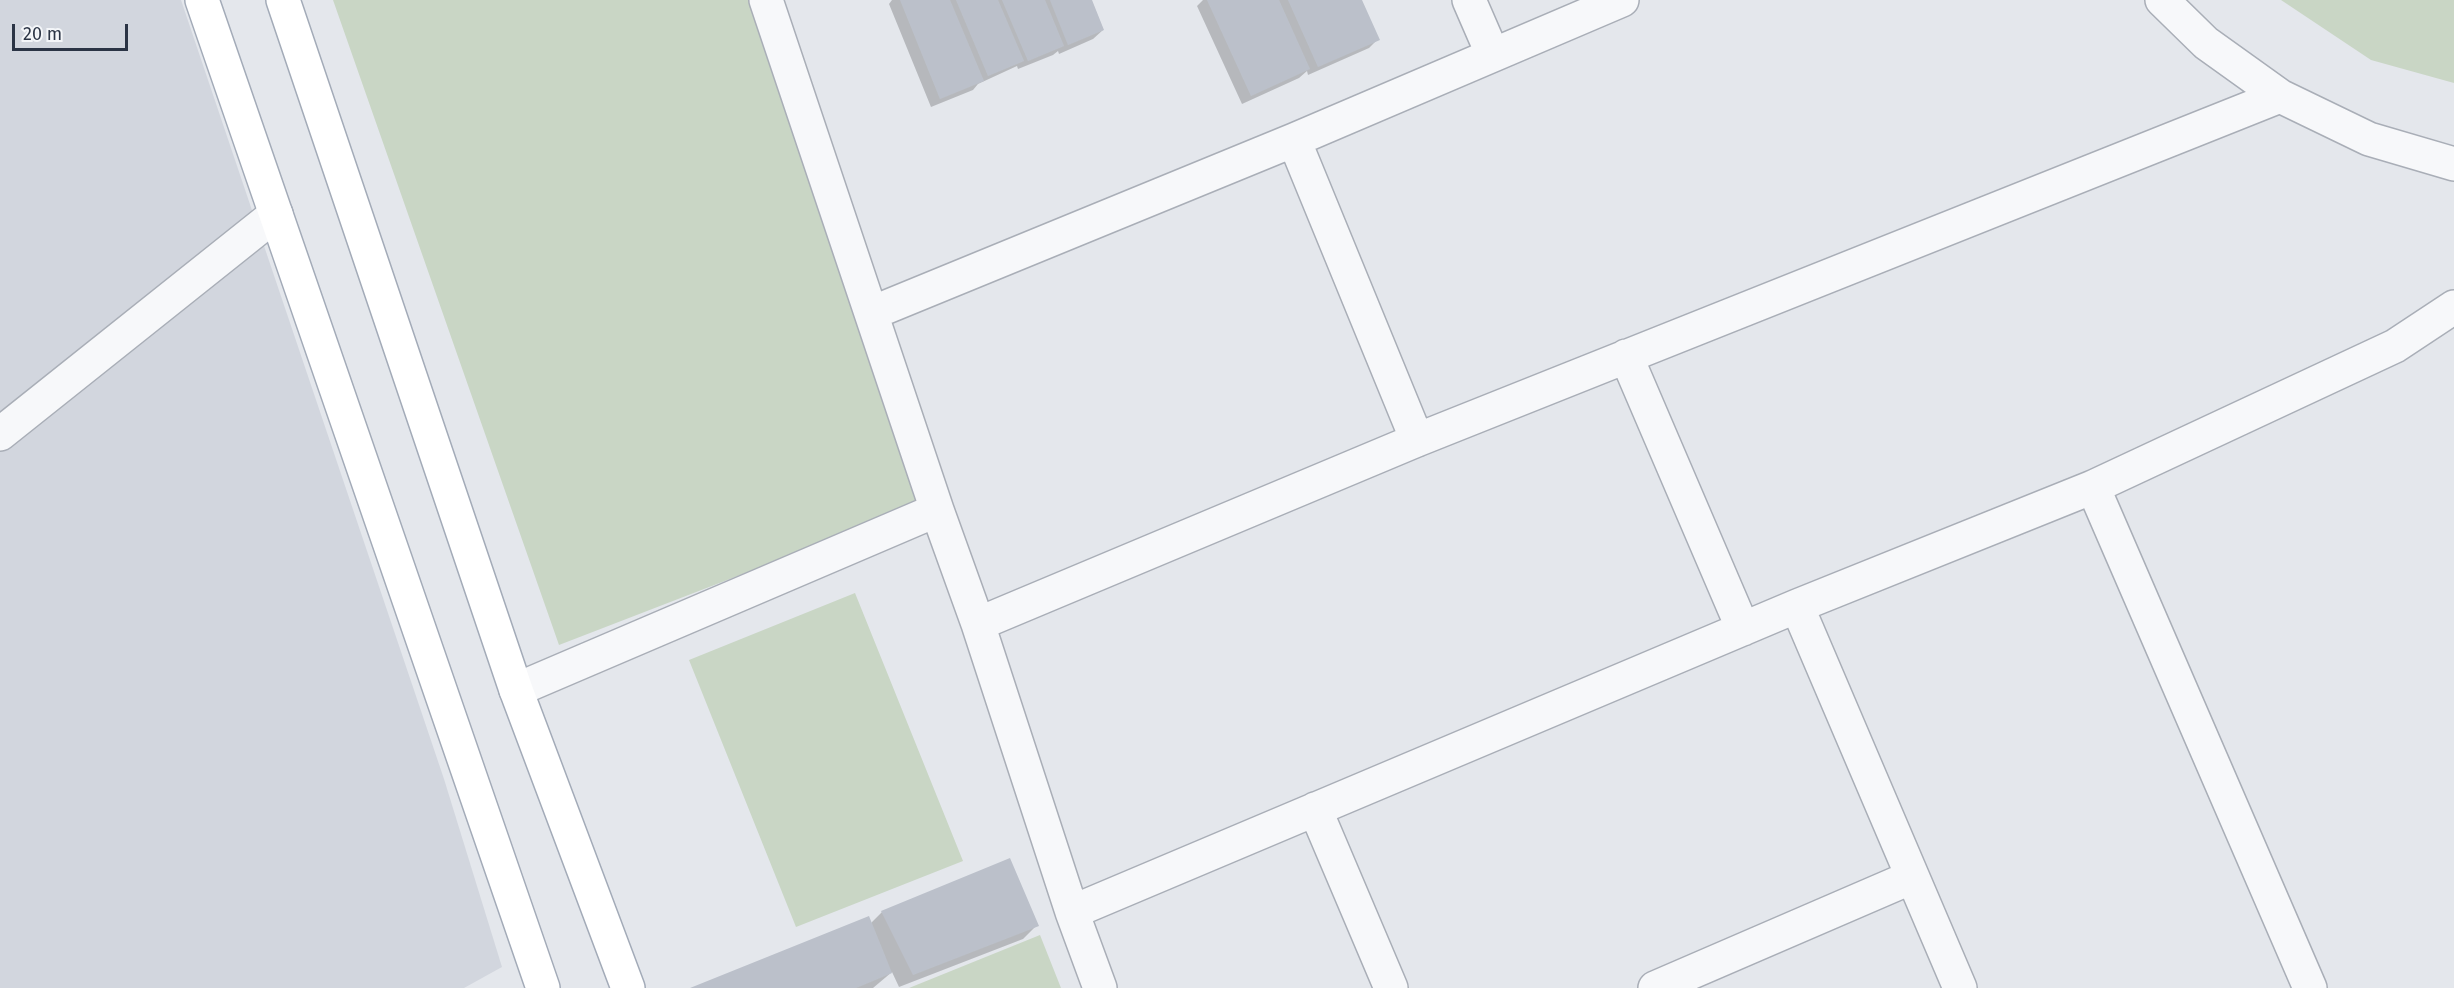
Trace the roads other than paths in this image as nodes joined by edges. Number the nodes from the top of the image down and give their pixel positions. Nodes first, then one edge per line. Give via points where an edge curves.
1 (202, 0) edge
2 (283, 0) edge
3 (1469, 0) edge
4 (1622, 0) edge
5 (2162, 0) edge
6 (776, 3) edge
7 (1492, 53) junction
8 (2280, 96) junction
9 (1294, 140) junction
10 (2454, 164) edge
11 (276, 214) junction
12 (2454, 307) edge
13 (872, 313) junction
14 (1626, 356) junction
15 (0, 434) edge
16 (1417, 440) junction
17 (2093, 487) junction
18 (937, 510) junction
19 (1797, 606) junction
20 (978, 624) junction
21 (1743, 629) junction
22 (516, 690) junction
23 (1315, 809) junction
24 (1911, 877) junction
25 (1072, 912) junction
26 (543, 988) edge
27 (628, 988) edge
28 (1100, 988) edge
29 (1391, 988) edge
30 (1655, 988) edge
31 (1960, 988) edge
32 (2310, 988) edge

1 - 11 main road
2 - 22 main road
3 - 7 street
4 - 7 street
5 - 8 street via 2206,43
6 - 13 street
7 - 9 street
8 - 10 street via 2369,139
8 - 14 street
9 - 13 street
9 - 16 street
11 - 15 street
11 - 26 main road
12 - 17 street via 2394,346
13 - 18 street
14 - 16 street
14 - 21 street
16 - 20 street
17 - 19 street
17 - 32 street
18 - 20 street
18 - 22 street
19 - 21 street
19 - 24 street
20 - 25 street
21 - 23 street
22 - 27 main road
23 - 25 street
23 - 29 street
24 - 30 street
24 - 31 street
25 - 28 street

